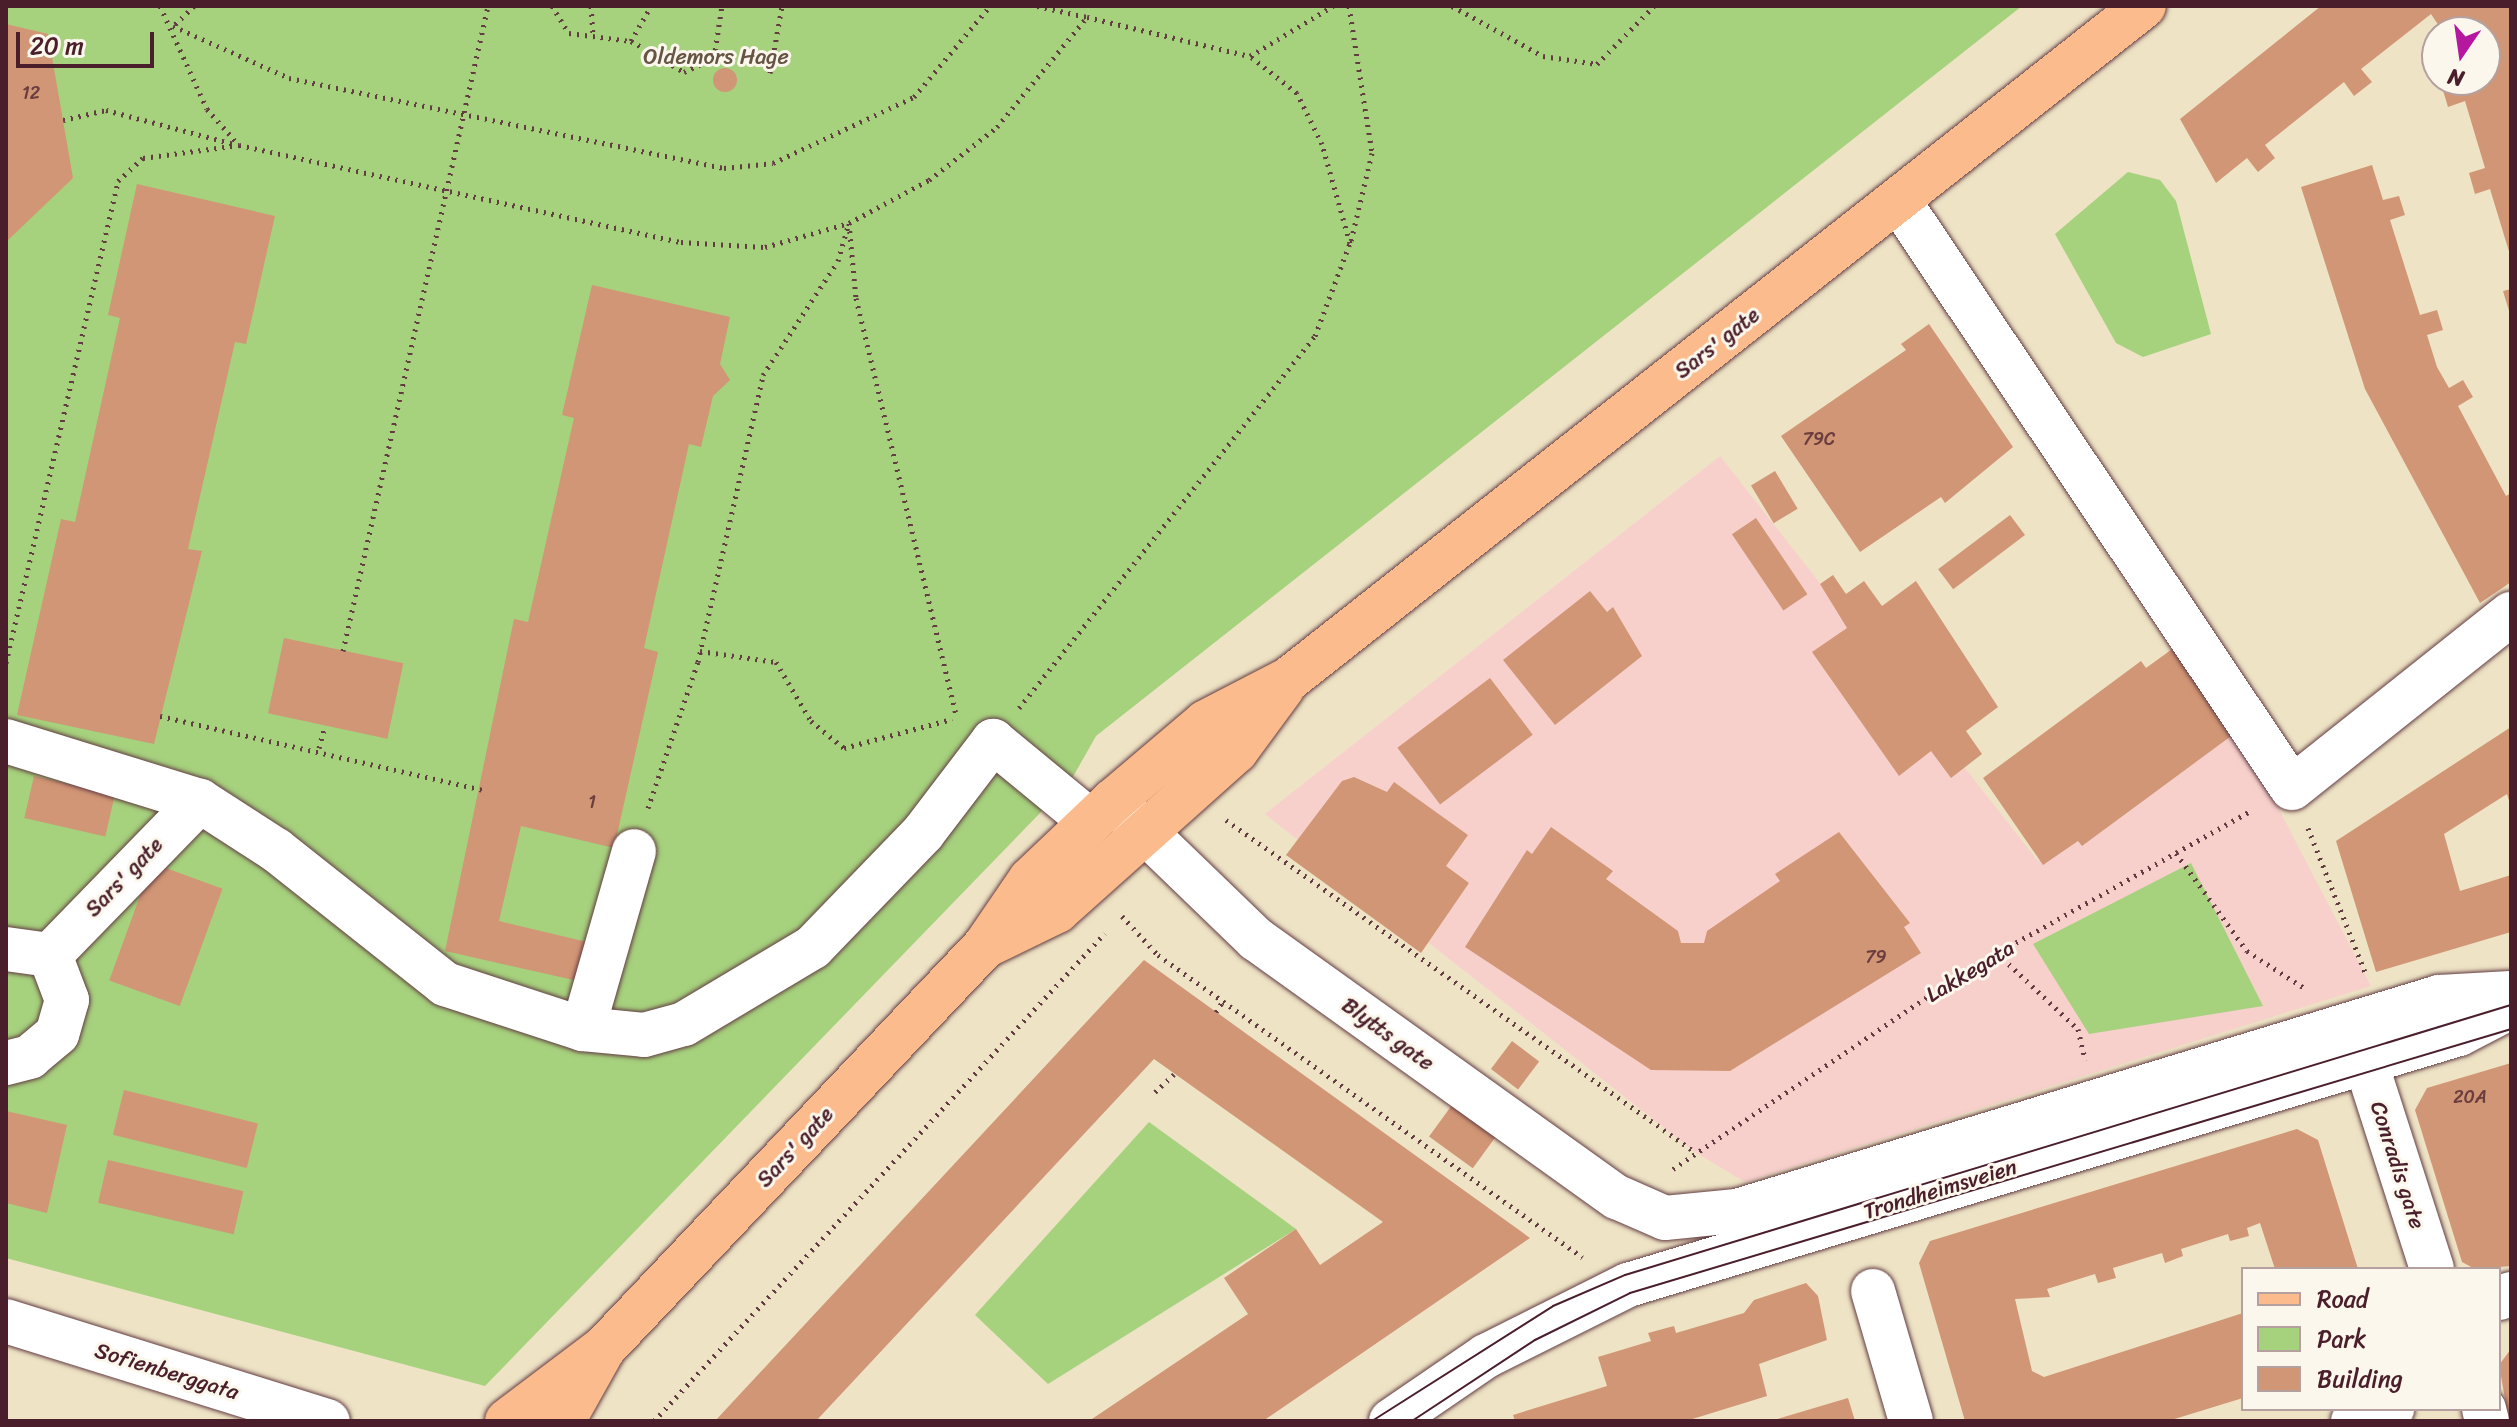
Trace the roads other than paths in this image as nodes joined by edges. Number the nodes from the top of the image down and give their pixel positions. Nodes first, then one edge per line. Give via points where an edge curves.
1 (2144, 6) edge
2 (1899, 201) junction
3 (2511, 614) edge
4 (6, 741) edge
5 (200, 801) junction
6 (1115, 818) junction
7 (634, 851) road end
8 (6, 949) edge
9 (50, 955) junction
10 (2511, 993) edge
11 (2511, 1007) edge
12 (583, 1029) junction
13 (2365, 1060) junction
14 (6, 1063) edge
15 (1693, 1220) joint
16 (2431, 1267) edge
17 (1873, 1291) dead end
18 (6, 1321) edge
19 (604, 1348) junction
20 (2386, 1411) edge
21 (328, 1421) edge
22 (507, 1421) edge
23 (563, 1421) edge
24 (1391, 1421) edge
25 (1911, 1421) edge
26 (2353, 1421) edge

1 - 2 main road, Sars' gate
2 - 3 street via 2084,468 2292,788
2 - 6 main road, Sars' gate via 1289,679 1236,751
4 - 5 street
5 - 9 street, Sars' gate
5 - 12 street via 276,850 445,984
6 - 12 street, Blytts gate via 993,741 923,833 813,947 684,1024 644,1035
6 - 15 street, Blytts gate via 1256,939 1604,1188 1639,1209
6 - 19 main road, Sars' gate via 1057,911 985,946
7 - 12 street
8 - 9 street
9 - 14 street via 67,1000 57,1034 30,1057
10 - 15 street, Trondheimsveien via 2439,997
11 - 13 street, Trondheimsveien via 2459,1034
13 - 16 street, Conradis gate
13 - 24 street, Trondheimsveien via 1628,1285 1486,1356
17 - 25 street
18 - 21 street, Sofienberggata
19 - 22 main road, Sars' gate
19 - 23 main road, Sars' gate
20 - 26 street

